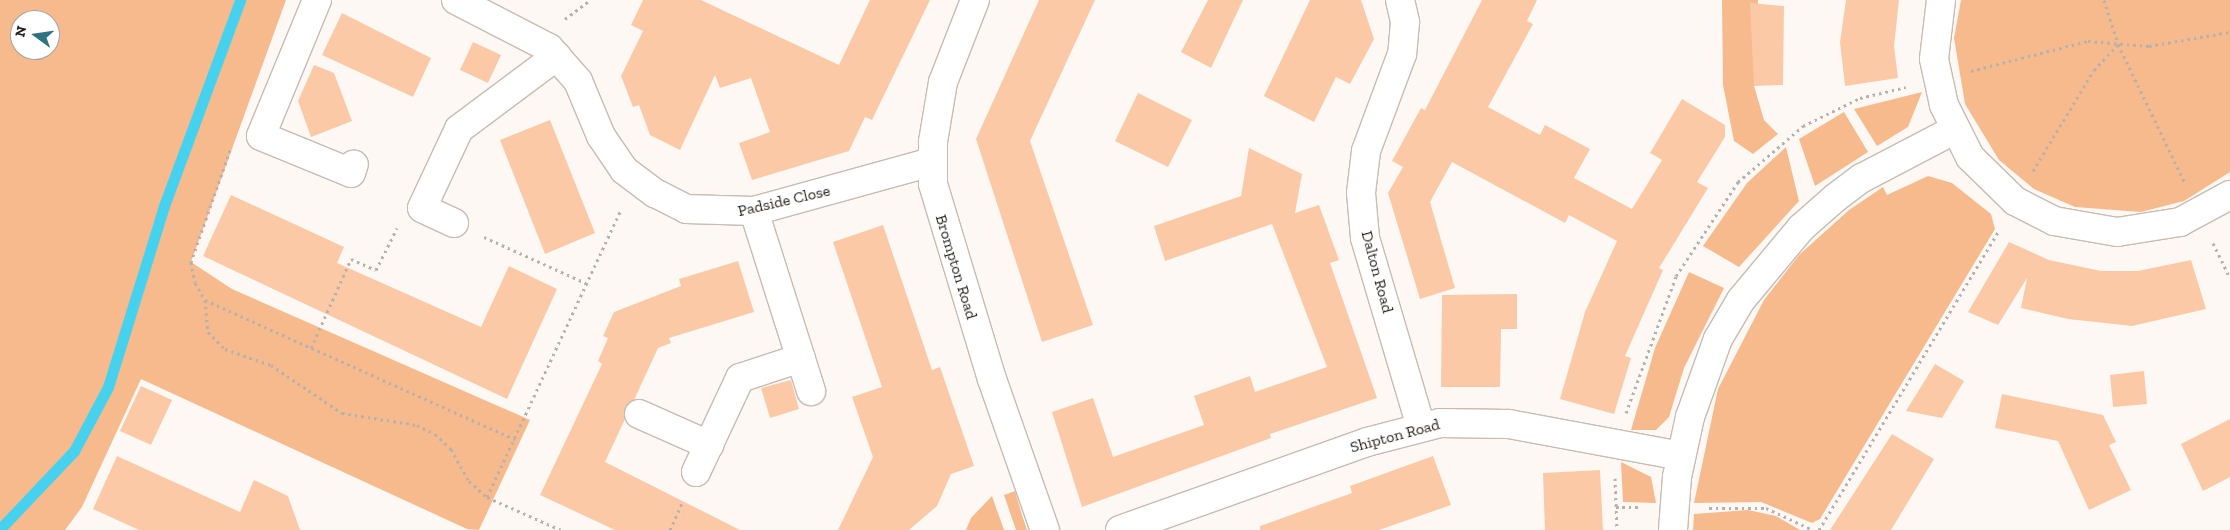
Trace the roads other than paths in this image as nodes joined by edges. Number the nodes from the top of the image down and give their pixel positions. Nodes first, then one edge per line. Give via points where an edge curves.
1 (317, 0) edge
2 (456, 0) edge
3 (975, 0) edge
4 (1400, 0) edge
5 (1941, 0) edge
6 (557, 56) junction
7 (1954, 130) junction
8 (932, 162) junction
9 (354, 164) dead end
10 (2230, 195) edge
11 (754, 211) junction
12 (454, 223) road end
13 (801, 358) junction
14 (811, 391) dead end
15 (639, 414) dead end
16 (1421, 427) junction
17 (709, 445) junction
18 (1681, 456) junction
19 (696, 472) dead end
20 (1673, 519) edge
21 (1045, 530) edge
22 (1120, 530) edge

1 - 9 street via 261,136 351,173
2 - 6 street, Padside Close via 538,39
3 - 8 street, Brompton Road via 945,72
4 - 16 street, Dalton Road via 1405,22 1402,54 1366,151 1361,193 1365,238
5 - 7 street via 1934,59
6 - 11 street, Padside Close via 584,92 608,148 634,180 686,209
6 - 12 street via 458,129 422,208
7 - 10 street via 1980,169 2015,201 2054,221 2104,232 2160,228 2199,214
7 - 18 street via 1862,178 1815,214 1769,263 1718,339
8 - 11 street, Padside Close
8 - 21 street, Brompton Road via 940,219
11 - 13 street
13 - 14 street
13 - 17 street via 740,378
15 - 17 street
16 - 18 street, Shipton Road via 1453,422 1509,424
16 - 22 street, Shipton Road
17 - 19 street
18 - 20 street

